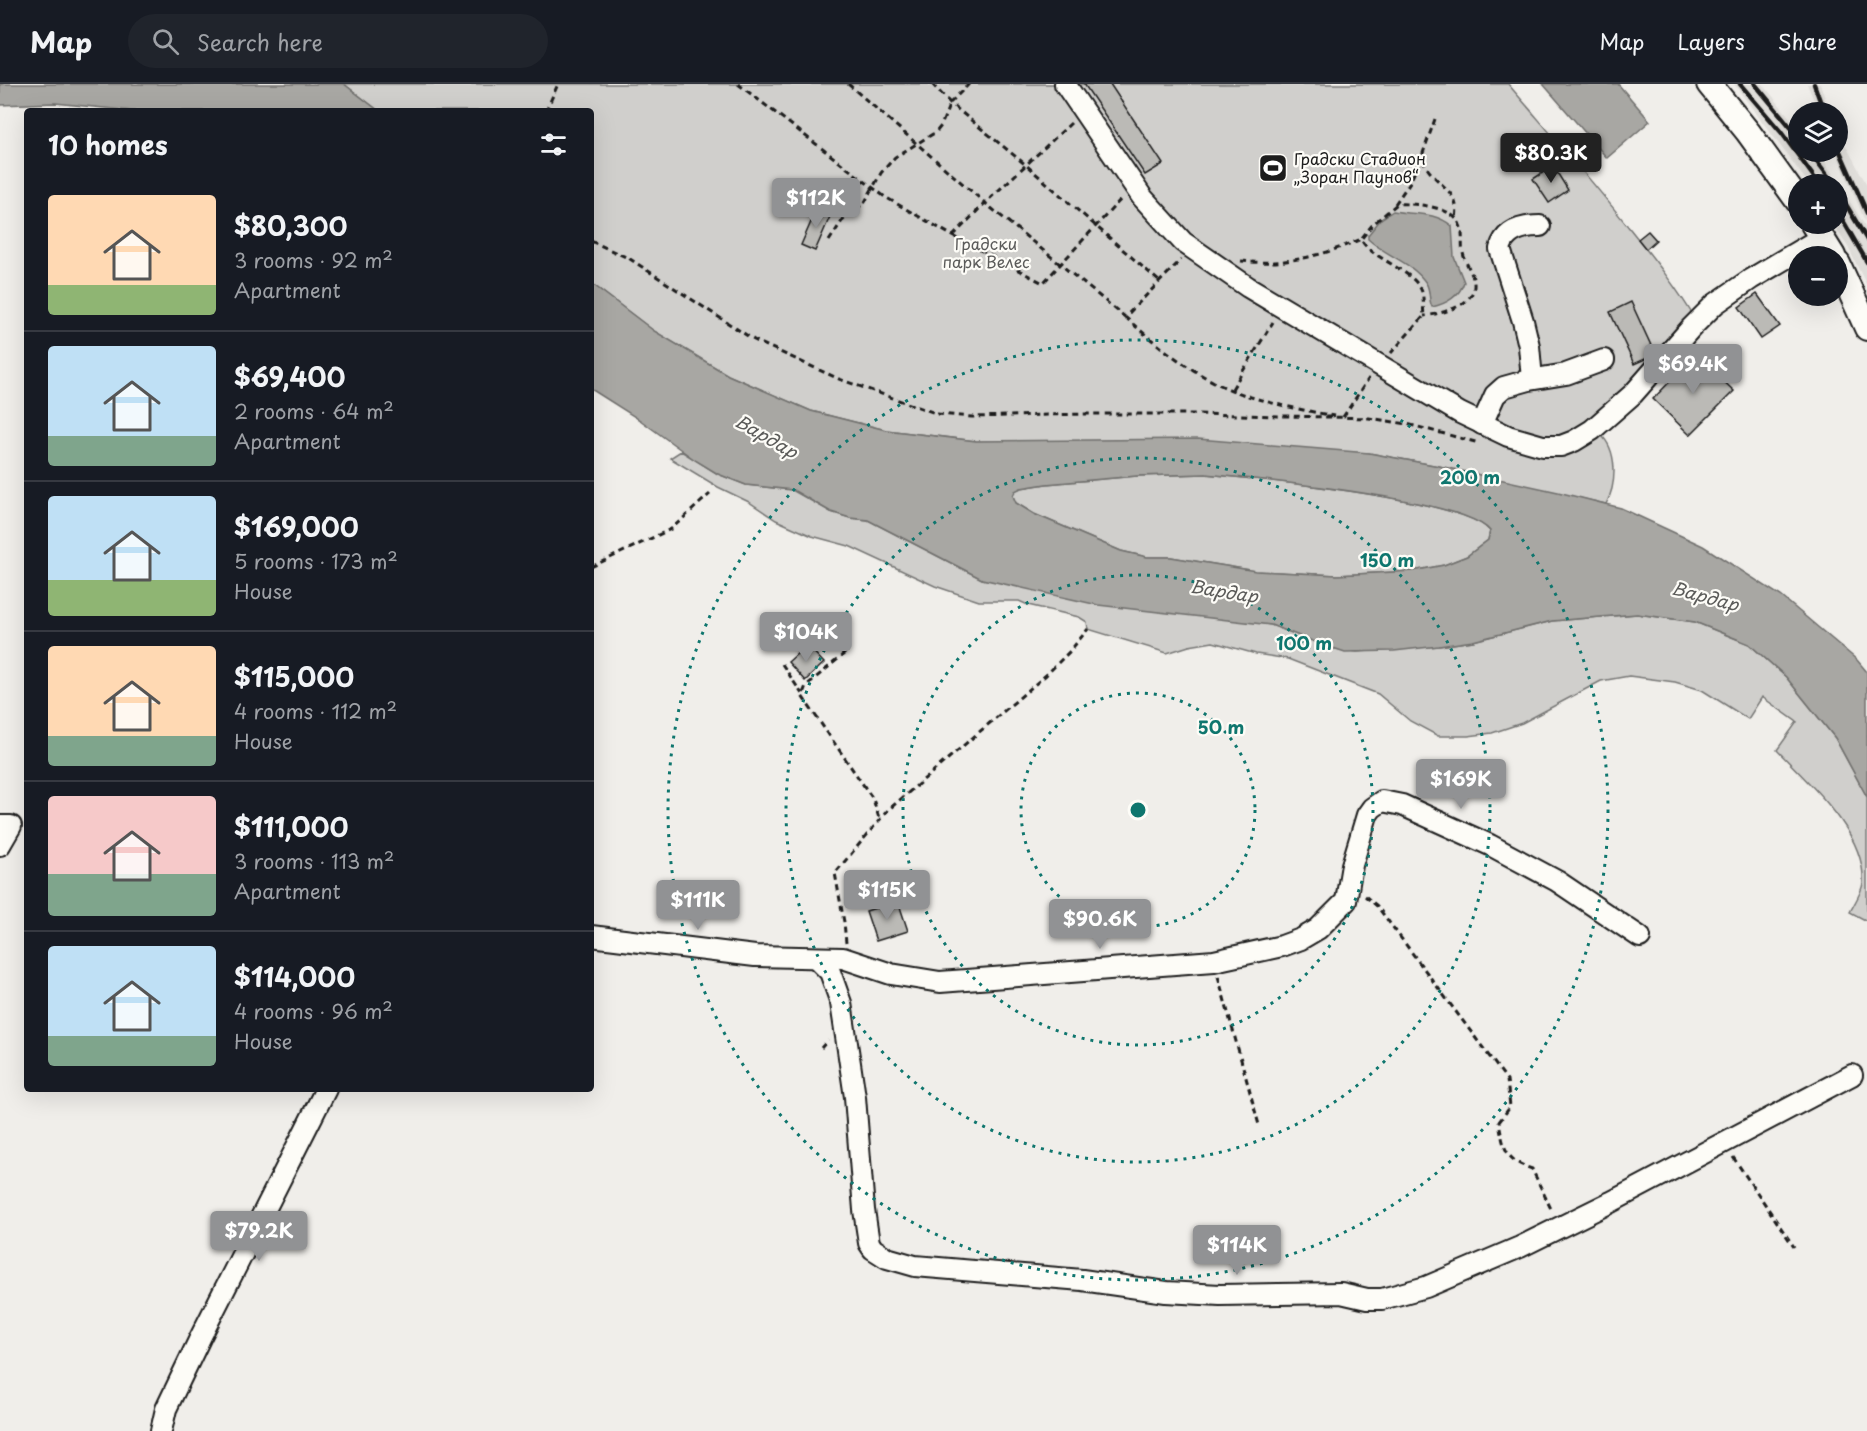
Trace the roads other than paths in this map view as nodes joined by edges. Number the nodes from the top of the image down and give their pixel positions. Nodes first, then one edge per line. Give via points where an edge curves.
1 (1065, 84) edge
2 (1709, 84) edge
3 (1788, 187) edge
4 (1540, 226) dead end
5 (1823, 239) edge
6 (1848, 286) edge
7 (1867, 328) edge
8 (1604, 360) dead end
9 (1532, 379) junction
10 (1483, 434) junction
11 (13, 825) edge
12 (0, 845) edge
13 (594, 936) edge
14 (1640, 937) dead end
15 (816, 958) junction
16 (1852, 1075) dead end
17 (324, 1092) edge
18 (161, 1431) edge

1 - 10 street via 1134,186 1166,225 1192,248
2 - 3 main road
4 - 9 street via 1513,231 1500,249 1523,321
5 - 10 street via 1715,304 1633,394 1585,435 1549,447
6 - 7 main road
8 - 9 street via 1566,374
9 - 10 street via 1498,390
11 - 12 street
13 - 15 street via 730,954
14 - 15 street via 1557,881 1490,845 1386,801 1379,802 1368,815 1352,865 1346,902 1318,929 1282,946 1214,961 956,982 891,974 847,960
15 - 16 street via 830,972 842,1003 869,1243 876,1252 894,1261 915,1266 1082,1280 1166,1292 1341,1293 1376,1300 1426,1287 1520,1247
17 - 18 street via 201,1336 166,1409

